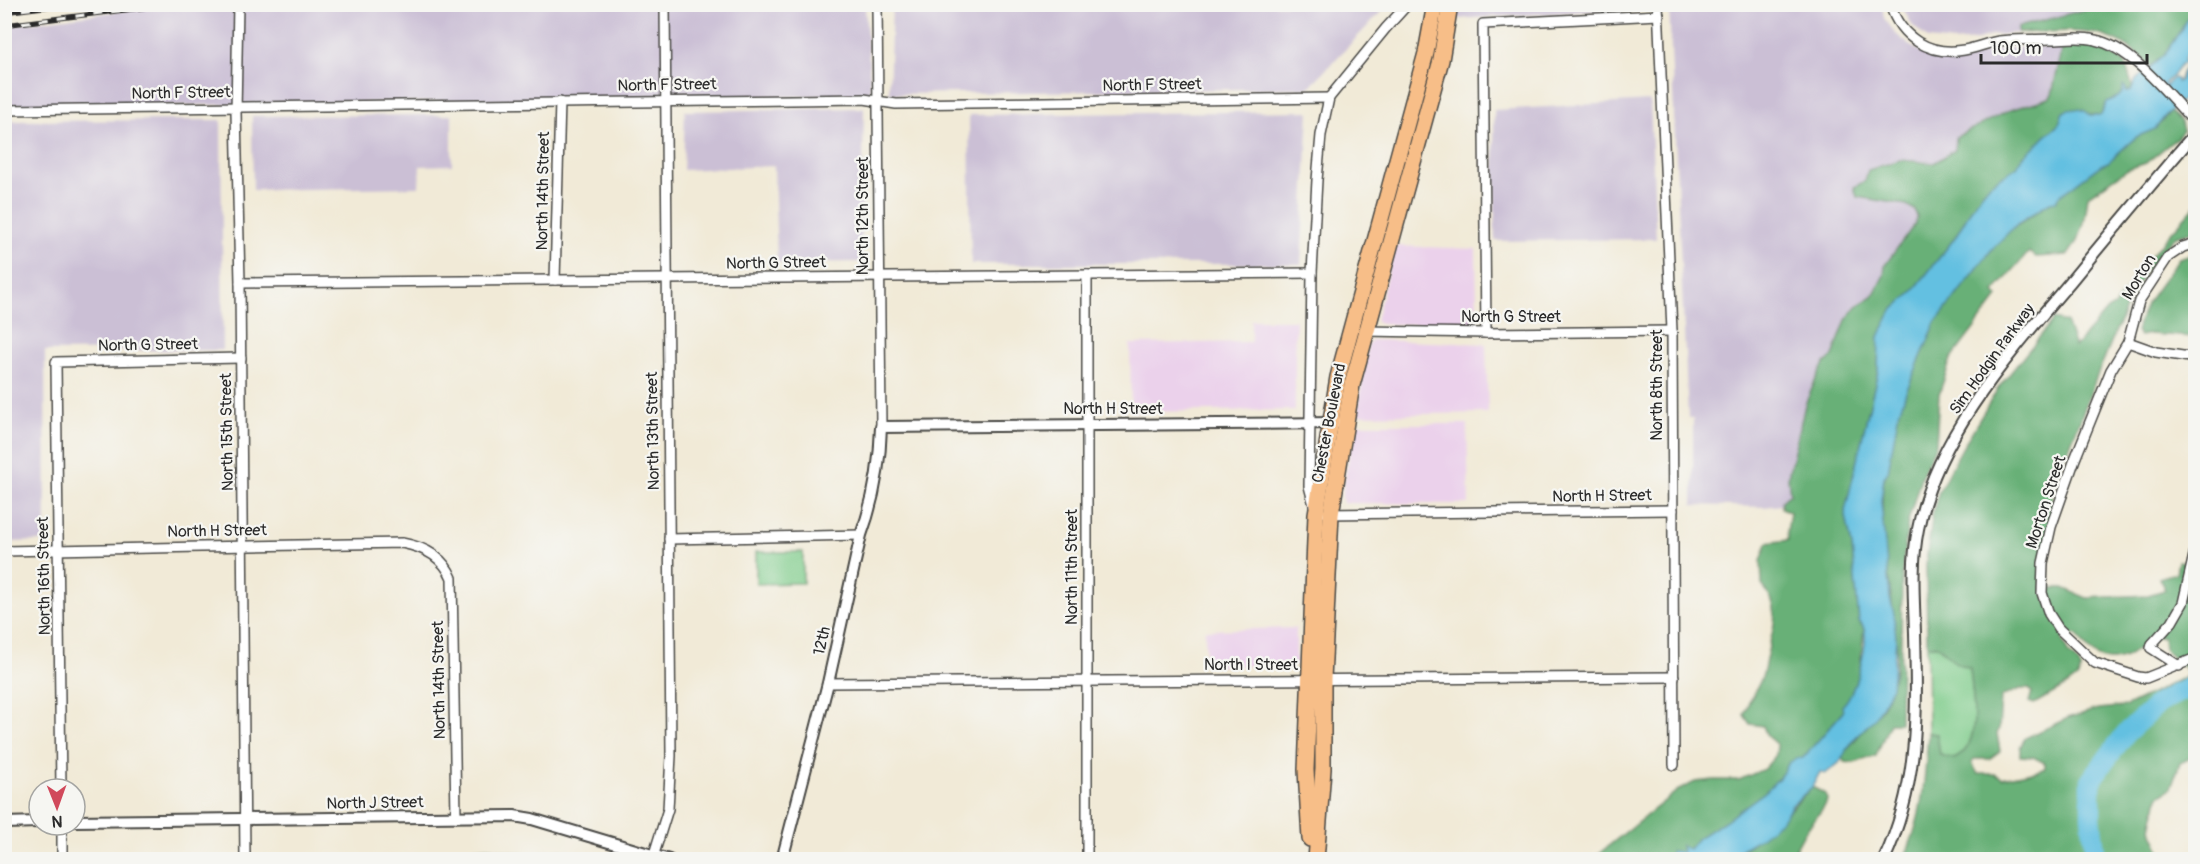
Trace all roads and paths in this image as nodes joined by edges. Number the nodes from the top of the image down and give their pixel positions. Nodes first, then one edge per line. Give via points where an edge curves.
1 (238, 4) edge
2 (665, 4) edge
3 (877, 4) edge
4 (1408, 4) edge
5 (1435, 4) edge
6 (1450, 4) edge
7 (1658, 4) edge
8 (1890, 4) edge
9 (1659, 15) junction
10 (1329, 98) junction
11 (666, 100) junction
12 (878, 101) junction
13 (560, 102) junction
14 (237, 107) junction
15 (4, 110) edge
16 (2193, 121) edge
17 (2196, 132) edge
18 (2196, 243) edge
19 (1312, 273) junction
20 (1087, 275) junction
21 (879, 277) junction
22 (666, 279) junction
23 (555, 280) junction
24 (240, 283) junction
25 (1350, 331) junction
26 (1672, 331) junction
27 (1366, 332) junction
28 (1486, 333) junction
29 (2128, 342) junction
30 (241, 358) junction
31 (2196, 358) edge
32 (56, 362) joint
33 (1338, 422) junction
34 (1086, 424) junction
35 (1310, 424) junction
36 (881, 427) junction
37 (1672, 510) junction
38 (1323, 514) junction
39 (861, 535) junction
40 (669, 539) junction
41 (243, 545) junction
42 (2196, 546) edge
43 (59, 550) junction
44 (4, 551) edge
45 (429, 551) joint
46 (2196, 658) edge
47 (2179, 666) junction
48 (1674, 677) junction
49 (1316, 680) junction
50 (1088, 681) junction
51 (828, 682) junction
52 (1674, 765) dead end
53 (61, 777) edge
54 (456, 817) junction
55 (245, 820) junction
56 (87, 821) edge
57 (27, 822) edge
58 (4, 823) edge
59 (62, 837) edge
60 (654, 854) junction
61 (62, 860) edge
62 (245, 860) edge
63 (669, 860) edge
64 (782, 860) edge
65 (1087, 860) edge
66 (1311, 860) edge
67 (1316, 860) edge
68 (1884, 860) edge

1 - 14 street, North 15th Street
2 - 11 street, North 13th Street
3 - 12 street, North 12th Street
4 - 10 street
5 - 25 highway, Chester Boulevard via 1426,53
6 - 27 highway, Chester Boulevard via 1441,60
7 - 9 street, North 8th Street
8 - 16 street via 1904,31 1930,49 1951,52 2002,41 2085,38 2113,46 2130,56
9 - 26 street, North 8th Street
9 - 28 street via 1483,24
10 - 12 street, North F Street via 896,104
10 - 19 street, Chester Boulevard via 1321,135
11 - 12 street, North F Street
11 - 13 street, North F Street
11 - 22 street, North 13th Street
12 - 21 street, North 12th Street
13 - 14 street, North F Street
13 - 23 street, North 14th Street
14 - 15 street, North F Street
14 - 24 street, North 15th Street
17 - 68 street, Sim Hodgin Parkway via 1997,371 1934,478 1918,530 1914,567 1913,765 1902,814
18 - 29 street, Morton via 2175,251 2152,279 2139,301
19 - 20 street, North G Street
19 - 35 street, Chester Boulevard
20 - 21 street, North G Street
20 - 34 street, North 11th Street
21 - 22 street, North G Street
21 - 36 street, North 12th Street
22 - 23 street, North G Street
22 - 40 street, North 13th Street
23 - 24 street, North G Street
24 - 30 street, North 15th Street
25 - 27 street, North G Street
25 - 33 highway, Chester Boulevard via 1338,377
26 - 28 street, North G Street
26 - 37 street, North 8th Street
27 - 28 street, North G Street
27 - 33 highway, Chester Boulevard
29 - 31 street via 2156,352
29 - 47 street, Morton Street via 2098,399 2058,508 2043,563 2042,593 2058,628 2096,663 2146,678
30 - 32 street, North G Street
30 - 41 street, North 15th Street
32 - 43 street, North 16th Street
33 - 35 street, North H Street
33 - 38 highway, Chester Boulevard
34 - 35 street, North H Street
34 - 36 street, North H Street
34 - 50 street, North 11th Street
35 - 38 street, Chester Boulevard via 1309,486
36 - 39 street, 12th via 878,475
37 - 38 street, North H Street
37 - 48 street, North 8th Street
38 - 49 highway, Chester Boulevard
39 - 40 street
39 - 51 street, 12th
40 - 60 street, North 13th Street via 670,793
41 - 43 street, North H Street
41 - 45 street, North H Street via 402,543
41 - 55 street, North 15th Street
42 - 47 street via 2183,603 2151,648
43 - 44 street, North H Street
43 - 53 street, North 16th Street
45 - 54 street, North 14th Street via 452,578
46 - 47 street, Morton Street
48 - 49 street, North I Street
48 - 52 street, North 8th Street
49 - 50 street, North I Street
49 - 66 highway, Chester Boulevard via 1306,770
49 - 67 highway, Chester Boulevard via 1323,770
50 - 51 street, North I Street
50 - 65 street, North 11th Street
51 - 64 street, 12th
54 - 55 street, North J Street
54 - 60 street, North J Street via 532,819
55 - 56 street, North J Street
55 - 62 street, North 15th Street
57 - 58 street
59 - 61 street
60 - 63 street, North J Street

